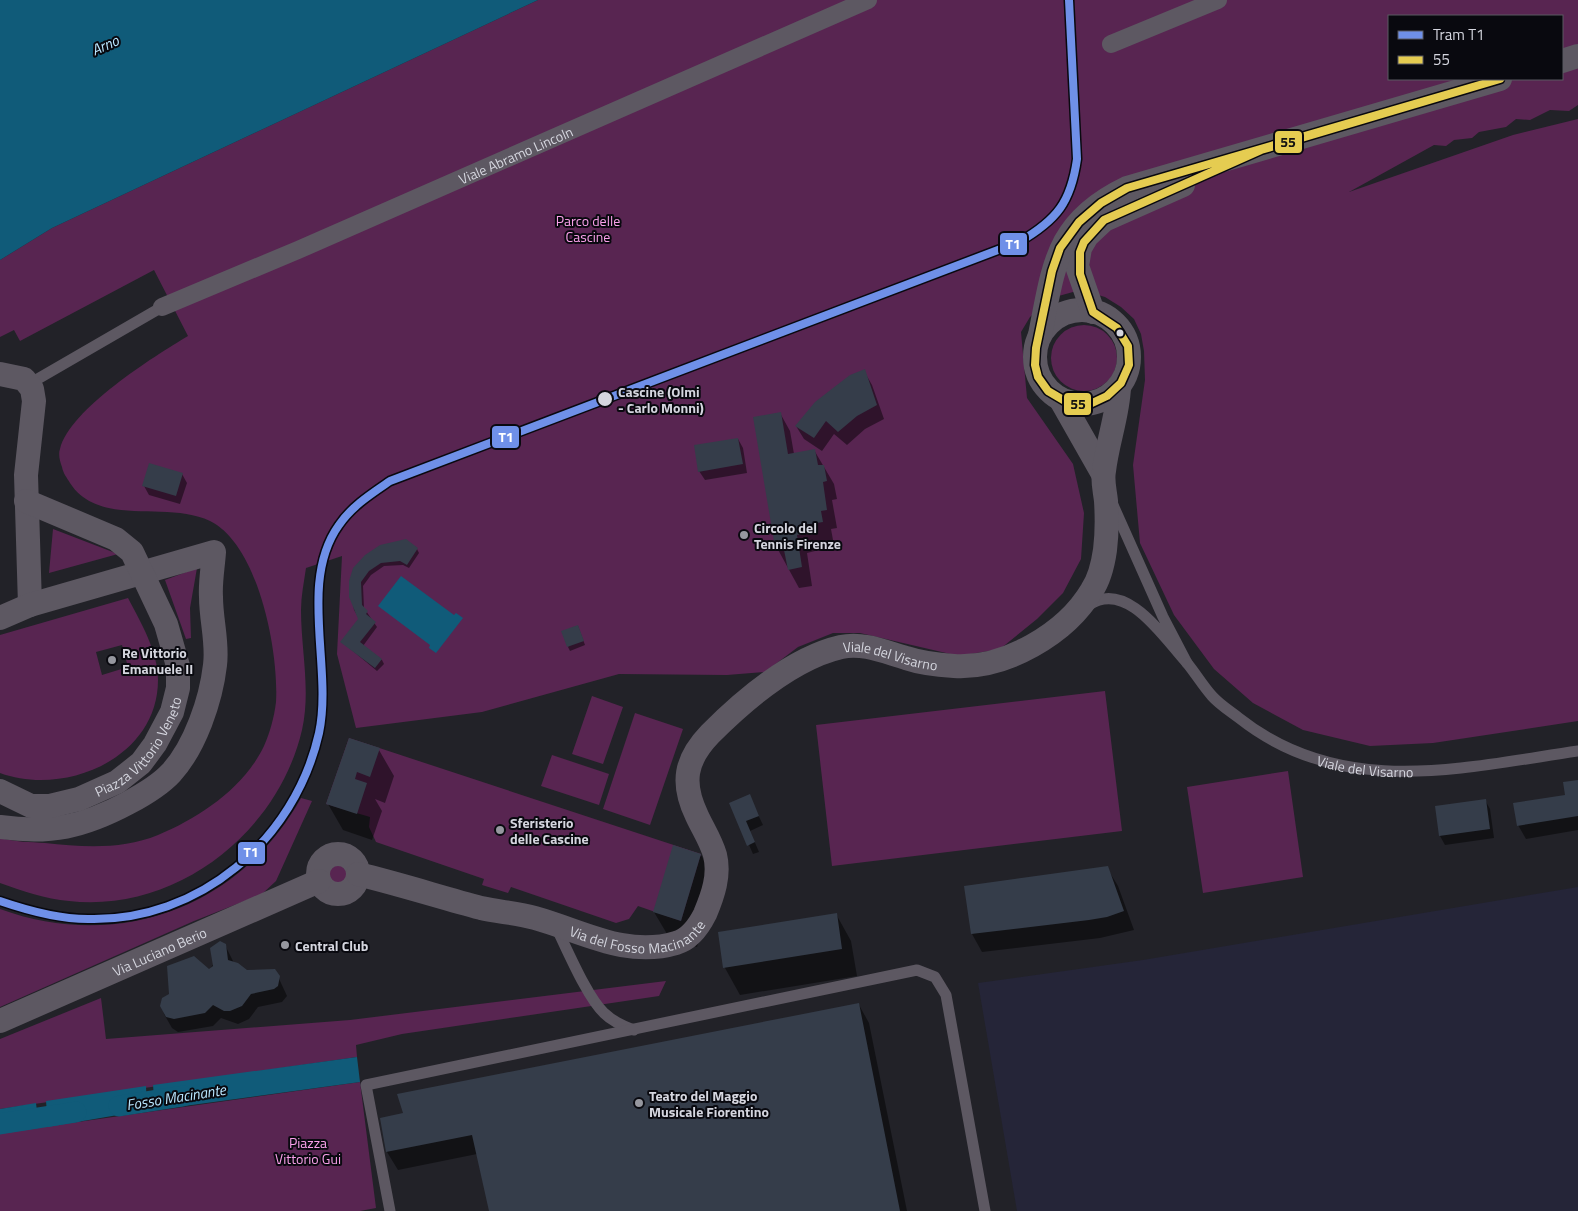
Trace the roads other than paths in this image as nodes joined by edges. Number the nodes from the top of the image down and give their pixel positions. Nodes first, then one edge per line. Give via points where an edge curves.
1 (868, 0) edge
2 (1218, 0) edge
3 (1112, 44) dead end
4 (1578, 56) edge
5 (1563, 61) edge
6 (1497, 80) edge
7 (1261, 150) junction
8 (162, 307) joint
9 (1093, 312) junction
10 (1040, 334) junction
11 (0, 374) edge
12 (29, 384) junction
13 (1119, 387) junction
14 (1061, 400) junction
15 (1104, 480) junction
16 (26, 501) junction
17 (143, 572) junction
18 (30, 605) junction
19 (0, 618) edge
20 (1068, 619) junction
21 (1187, 663) junction
22 (722, 722) joint
23 (1578, 751) edge
24 (0, 791) edge
25 (0, 827) edge
26 (319, 881) joint
27 (555, 924) junction
28 (0, 1021) edge
29 (636, 1030) junction
30 (390, 1211) edge
31 (985, 1211) edge

1 - 8 street, Viale Abramo Lincoln
2 - 3 street
4 - 5 street
6 - 7 street
7 - 9 street via 1113,216 1094,228 1082,243 1077,266
7 - 10 street via 1127,188 1093,207 1067,237 1058,255
8 - 12 lane
9 - 10 street via 1080,310 1057,316
9 - 13 street via 1112,321 1128,344 1129,365
10 - 14 street via 1034,355 1038,377 1051,394
11 - 12 street via 20,377
12 - 16 street via 34,401 27,452
13 - 14 street via 1106,398 1091,404 1079,405
13 - 15 street, Viale del Visarno
14 - 15 street, Viale del Visarno
15 - 20 street, Viale del Visarno via 1106,529 1101,570 1092,590
15 - 21 lane, Viale del Visarno
16 - 17 street, Piazza Vittorio Veneto via 120,541 132,552
16 - 18 street
17 - 18 street, Piazza Vittorio Veneto
17 - 24 street, Piazza Vittorio Veneto via 166,624 178,666 178,688 172,712 155,744 142,762 124,778 79,799 50,806 31,806
17 - 25 street, Piazza Vittorio Veneto via 214,552 211,598 216,664 202,719 183,757 172,773 150,791 83,824 54,830
18 - 19 street, Piazza Vittorio Veneto
20 - 21 lane, Viale del Visarno via 1101,598 1120,599 1142,614
20 - 22 street, Viale del Visarno via 1025,649 969,666 927,663 875,648 842,646 800,662
21 - 23 lane, Viale del Visarno via 1213,697 1274,743 1342,767 1424,771
22 - 27 street, Via del Fosso Macinante via 692,755 687,771 693,807 711,842 717,872 703,919 694,931 677,943 624,948
26 - 27 street, Via del Fosso Macinante via 319,868 327,857 338,854 350,858 358,874
26 - 28 street, Via Luciano Berio
27 - 29 lane via 603,1012
29 - 30 lane via 366,1085
29 - 31 lane via 917,970 926,972 934,977 946,995

